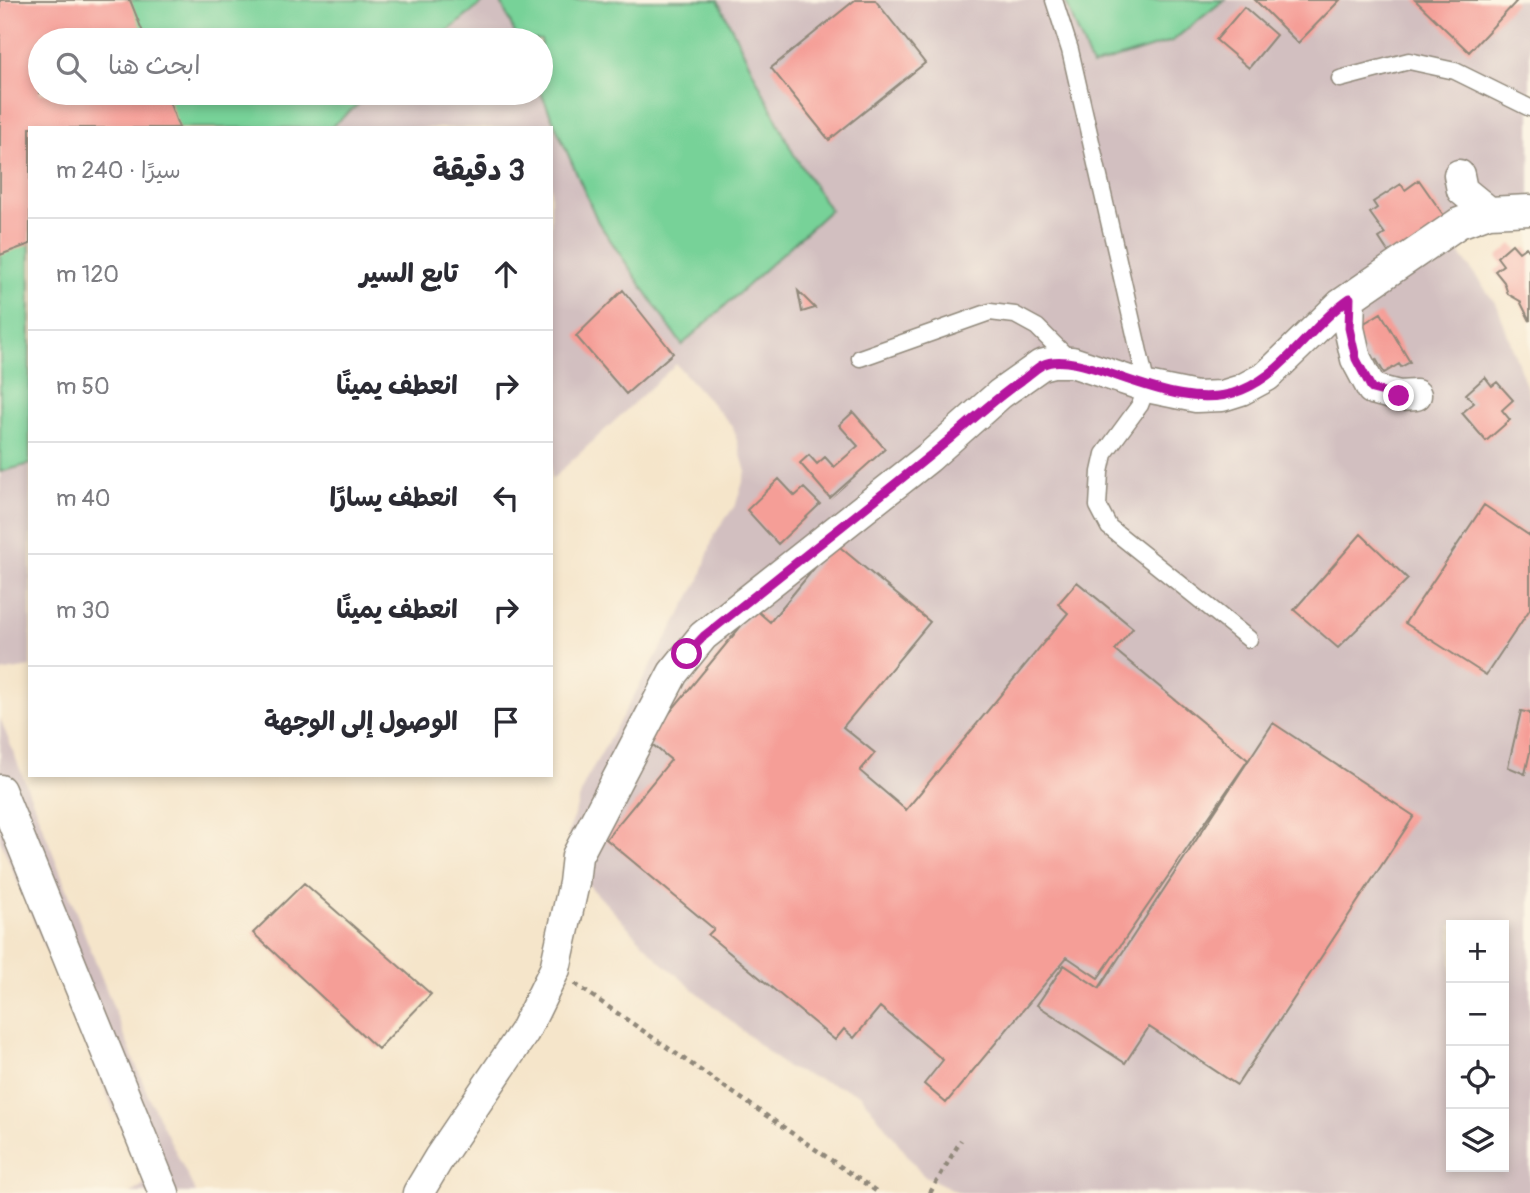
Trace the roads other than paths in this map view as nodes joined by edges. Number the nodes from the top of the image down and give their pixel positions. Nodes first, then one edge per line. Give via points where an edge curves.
1 (1054, 0) edge
2 (1340, 79) dead end
3 (1530, 108) edge
4 (1460, 176) dead end
5 (1530, 210) edge
6 (1489, 212) junction
7 (1350, 298) junction
8 (860, 358) dead end
9 (1072, 362) junction
10 (1147, 387) junction
11 (1416, 395) dead end
12 (1249, 639) dead end
13 (0, 790) edge
14 (164, 1193) edge
15 (418, 1193) edge

1 - 10 lane via 1070,50
2 - 3 lane via 1409,61 1455,71
4 - 6 street via 1462,190
5 - 6 street
6 - 7 street via 1459,223
7 - 10 street via 1267,376 1241,390 1196,397
7 - 11 street via 1349,328 1356,359 1372,389
8 - 9 lane via 990,312 1015,315 1037,327
9 - 10 street
9 - 15 street via 1041,365 1000,394 687,654 577,856 555,969 524,1032
10 - 12 lane via 1140,405 1104,454 1098,506 1108,527
13 - 14 street

